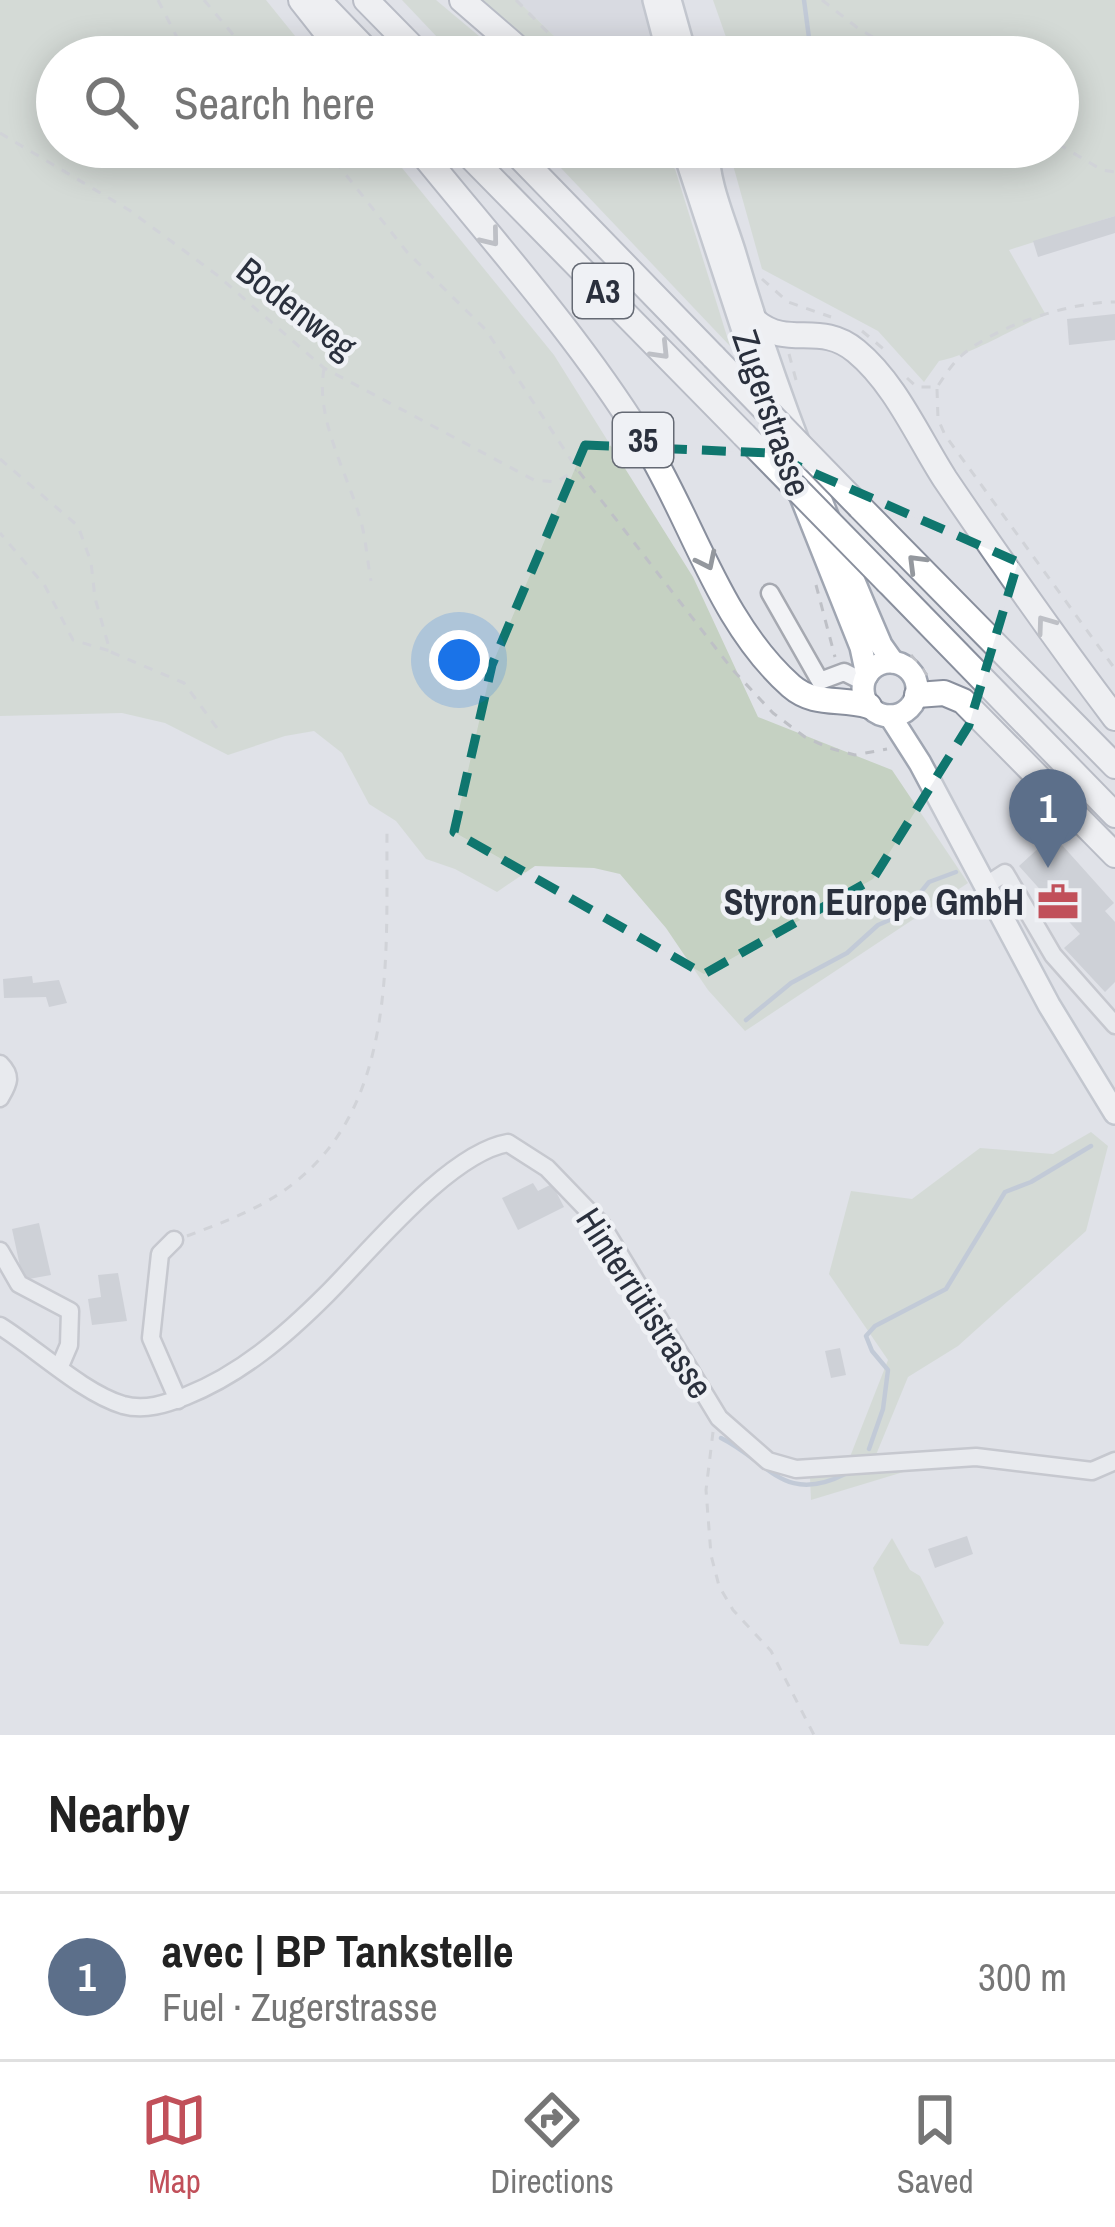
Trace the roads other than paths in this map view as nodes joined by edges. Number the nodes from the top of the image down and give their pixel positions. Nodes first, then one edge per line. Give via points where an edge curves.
1 (301, 0) edge
2 (318, 0) edge
3 (366, 0) edge
4 (461, 0) edge
5 (654, 0) edge
6 (670, 0) edge
7 (329, 36) edge
8 (353, 36) edge
9 (401, 36) edge
10 (503, 36) edge
11 (663, 36) edge
12 (680, 36) edge
13 (434, 168) edge
14 (482, 168) edge
15 (530, 168) edge
16 (689, 168) edge
17 (710, 168) edge
18 (755, 322) junction
19 (770, 593) dead end
20 (893, 662) junction
21 (885, 698) junction
22 (1115, 718) edge
23 (1115, 766) edge
24 (1115, 815) edge
25 (1115, 855) edge
26 (985, 886) junction
27 (1115, 1025) edge
28 (0, 1064) edge
29 (0, 1098) edge
30 (1115, 1113) edge
31 (174, 1240) road end
32 (0, 1251) edge
33 (0, 1326) edge
34 (60, 1366) junction
35 (178, 1400) junction
36 (1115, 1461) edge

1 - 7 highway
2 - 8 highway
3 - 9 highway
4 - 10 highway
5 - 11 main road
6 - 12 main road
13 -> 21 highway, 35 via 626,414 755,648 808,697
14 -> 24 highway, A3, bridge
23 -> 15 highway, A3, bridge
16 - 21 main road, Zugerstrasse via 782,449
17 - 18 main road, Zugerstrasse
18 - 20 main road, Zugerstrasse
22 -> 18 highway via 869,364 826,334 785,336
19 - 21 lane via 820,681 844,672
20 - 21 main road via 878,664
20 - 21 main road, Zugerstrasse via 915,677
21 - 25 highway via 944,692 963,701
21 - 26 main road, Zugerstrasse
26 - 27 lane via 1005,873 1053,955
26 - 30 main road, Zugerstrasse
28 - 29 lane via 9,1081
31 - 35 lane via 160,1254 152,1338
32 - 34 lane via 19,1284 70,1311
33 - 34 lane, Hinterrütistrasse
34 - 35 lane, Hinterrütistrasse via 123,1405
35 - 36 lane, Hinterrütistrasse via 262,1354 447,1177 488,1147 508,1143 547,1168 601,1224 719,1418 768,1461 796,1468 976,1457 1092,1471

